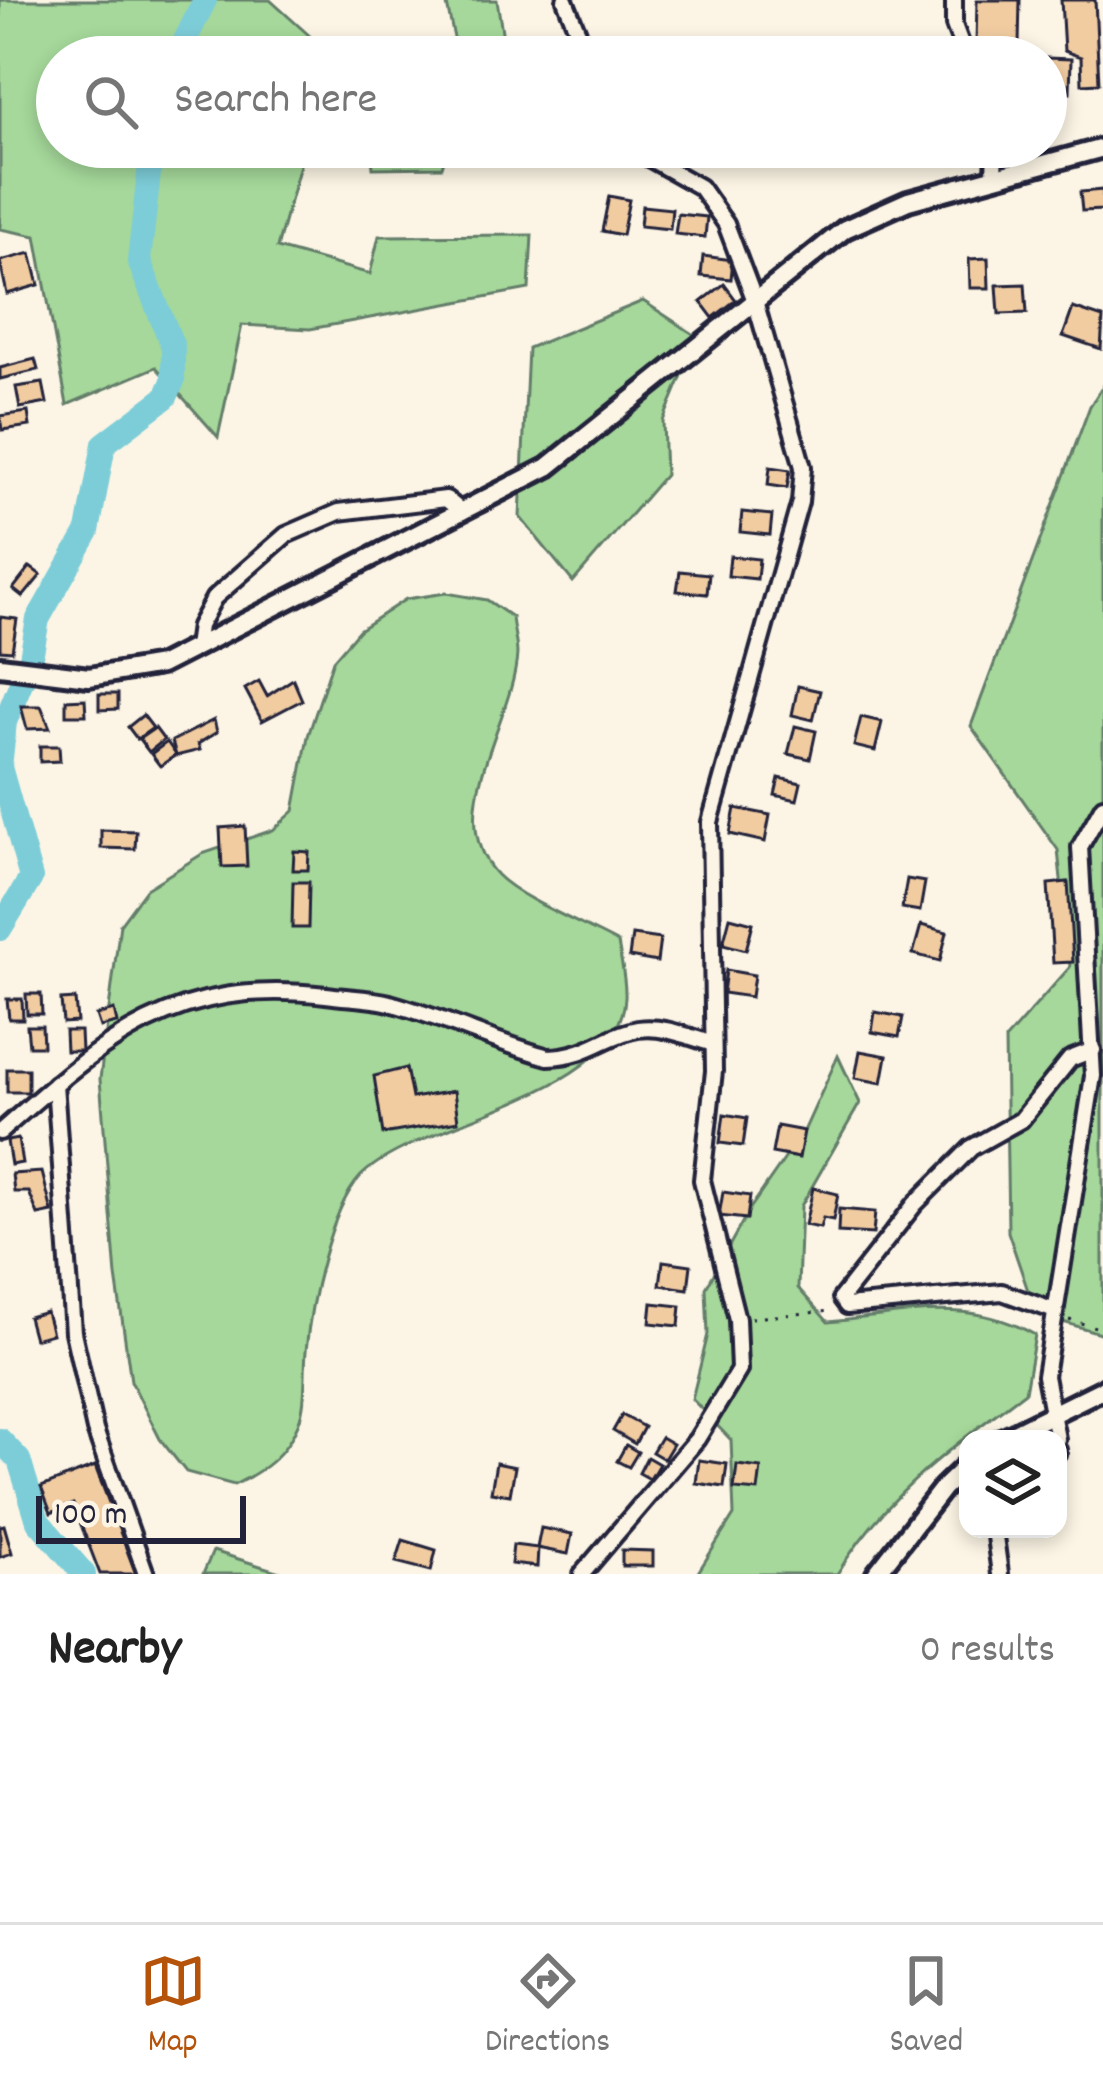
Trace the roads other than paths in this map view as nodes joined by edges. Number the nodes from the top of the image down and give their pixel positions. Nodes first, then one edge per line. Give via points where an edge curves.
1 (565, 0) edge
2 (954, 0) edge
3 (580, 36) edge
4 (958, 36) edge
5 (1103, 148) edge
6 (1067, 158) edge
7 (666, 168) edge
8 (994, 168) edge
9 (1028, 168) edge
10 (994, 177) junction
11 (755, 301) junction
12 (462, 512) junction
13 (196, 647) junction
14 (8, 667) edge
15 (1103, 806) edge
16 (713, 1044) junction
17 (1093, 1050) junction
18 (55, 1084) junction
19 (0, 1132) edge
20 (1052, 1311) junction
21 (1103, 1389) edge
22 (1053, 1411) junction
23 (1019, 1430) edge
24 (1056, 1430) edge
25 (959, 1473) edge
26 (995, 1538) edge
27 (146, 1574) edge
28 (582, 1574) edge
29 (876, 1574) edge
30 (1000, 1574) edge

1 - 3 street
2 - 4 street
5 - 6 street
7 - 11 street via 700,187 726,224
8 - 10 street
9 - 10 street
10 - 11 street via 844,229
11 - 12 street via 586,442
11 - 16 street via 802,467 800,502 710,822
12 - 13 street
12 - 13 street via 446,499 339,512 286,535 214,598
13 - 14 street via 124,674
15 - 17 street via 1080,847
16 - 18 street via 655,1028 548,1057 388,1002 261,990 184,1002 143,1019
16 - 28 street via 702,1180 737,1319 739,1370 697,1439
17 - 20 street
17 - 20 street via 1070,1059 1021,1120 971,1148 841,1298 848,1306 1002,1292
18 - 19 street
18 - 27 street via 73,1332 100,1446
20 - 22 street via 1045,1376
21 - 22 street
22 - 23 street
22 - 24 street
25 - 29 street
26 - 30 street

